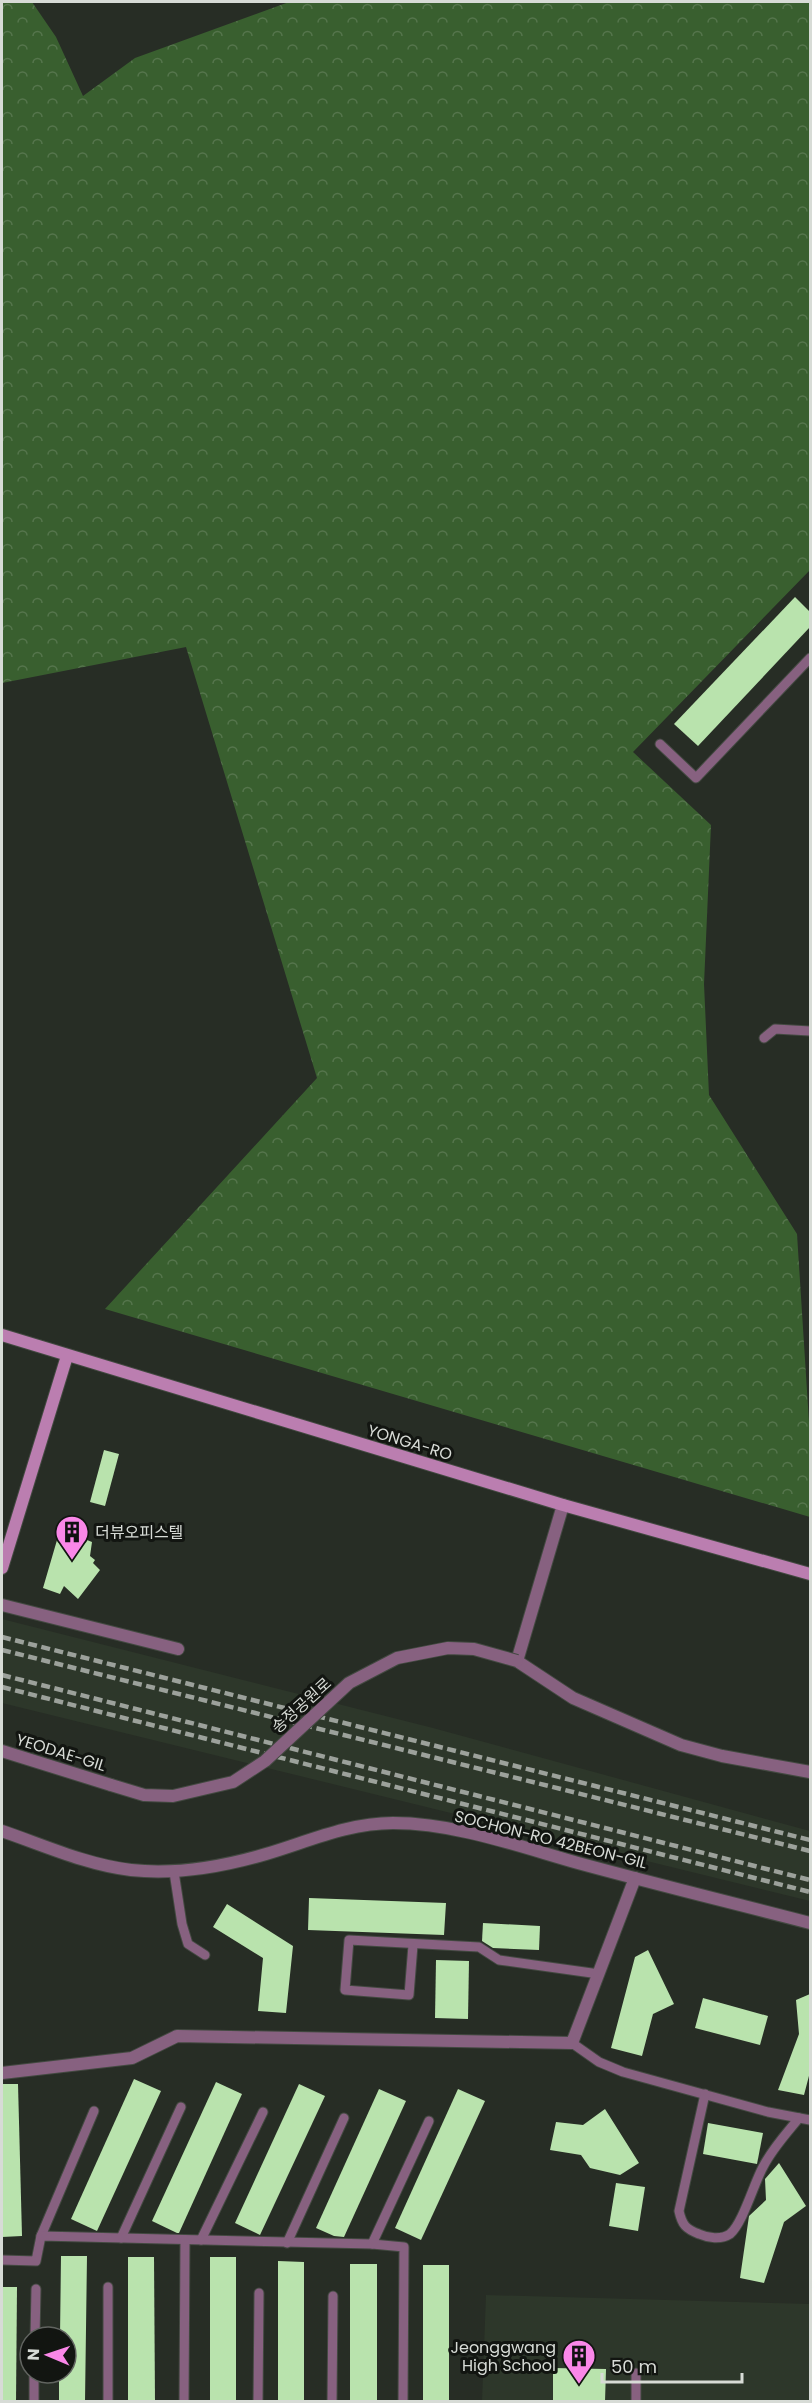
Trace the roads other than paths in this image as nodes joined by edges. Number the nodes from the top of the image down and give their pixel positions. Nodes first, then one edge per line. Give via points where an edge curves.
1 (810, 658) edge
2 (660, 744) dead end
3 (810, 1031) edge
4 (764, 1038) dead end
5 (2, 1335) edge
6 (67, 1356) junction
7 (563, 1505) junction
8 (2, 1568) edge
9 (810, 1574) edge
10 (2, 1605) edge
11 (177, 1649) dead end
12 (517, 1661) junction
13 (2, 1751) edge
14 (810, 1772) edge
15 (111, 1785) joint
16 (2, 1831) edge
17 (174, 1872) junction
18 (635, 1878) junction
19 (810, 1923) edge
20 (413, 1944) junction
21 (205, 1955) dead end
22 (598, 1974) junction
23 (572, 2043) junction
24 (2, 2073) edge
25 (705, 2094) junction
26 (181, 2108) dead end
27 (94, 2111) dead end
28 (263, 2112) dead end
29 (344, 2118) dead end
30 (799, 2118) junction
31 (810, 2120) edge
32 (429, 2121) dead end
33 (41, 2236) junction
34 (121, 2238) junction
35 (184, 2240) junction
36 (201, 2240) junction
37 (286, 2243) junction
38 (372, 2244) junction
39 (2, 2260) edge
40 (108, 2287) dead end
41 (36, 2289) dead end
42 (259, 2293) dead end
43 (333, 2296) dead end
44 (35, 2325) edge
45 (636, 2373) dead end
46 (34, 2385) edge
47 (34, 2402) edge
48 (108, 2402) edge
49 (184, 2402) edge
50 (258, 2402) edge
51 (332, 2402) edge
52 (403, 2402) edge
53 (636, 2402) edge

1 - 2 lane via 696,778
3 - 4 lane via 775,1029
5 - 6 street, YONGA-RO
6 - 7 street, YONGA-RO
6 - 8 street
7 - 9 street, YONGA-RO
7 - 12 street
10 - 11 street
12 - 14 street, 송정공원로 via 573,1698 681,1745
12 - 15 street, 송정공원로, bridge via 474,1649 448,1648 397,1658 349,1683 265,1761 233,1782 173,1796 144,1795
13 - 15 street, YEODAE-GIL
16 - 17 street, SOCHON-RO 42BEON-GIL via 99,1863 131,1870
17 - 18 street, SOCHON-RO 42BEON-GIL via 211,1868 329,1833 392,1823 491,1839
17 - 21 lane via 188,1944
18 - 19 street, SOCHON-RO 42BEON-GIL
18 - 22 street
20 - 20 lane via 349,1940 345,1990 409,1995
20 - 22 lane via 479,1947 499,1960
22 - 23 street
23 - 24 street via 177,2036 132,2058
23 - 25 lane via 599,2062 623,2072
25 - 30 lane
25 - 30 lane via 679,2211 681,2223 702,2236 729,2235 763,2167
26 - 34 lane
27 - 33 lane
28 - 36 lane
29 - 37 lane
30 - 31 lane
32 - 38 lane
33 - 34 lane
33 - 39 lane via 36,2261
34 - 35 lane
35 - 36 lane
35 - 49 lane
36 - 37 lane
37 - 38 lane
38 - 52 lane via 404,2247
40 - 48 lane
41 - 44 lane
42 - 50 lane
43 - 51 lane
45 - 53 lane
46 - 47 lane

